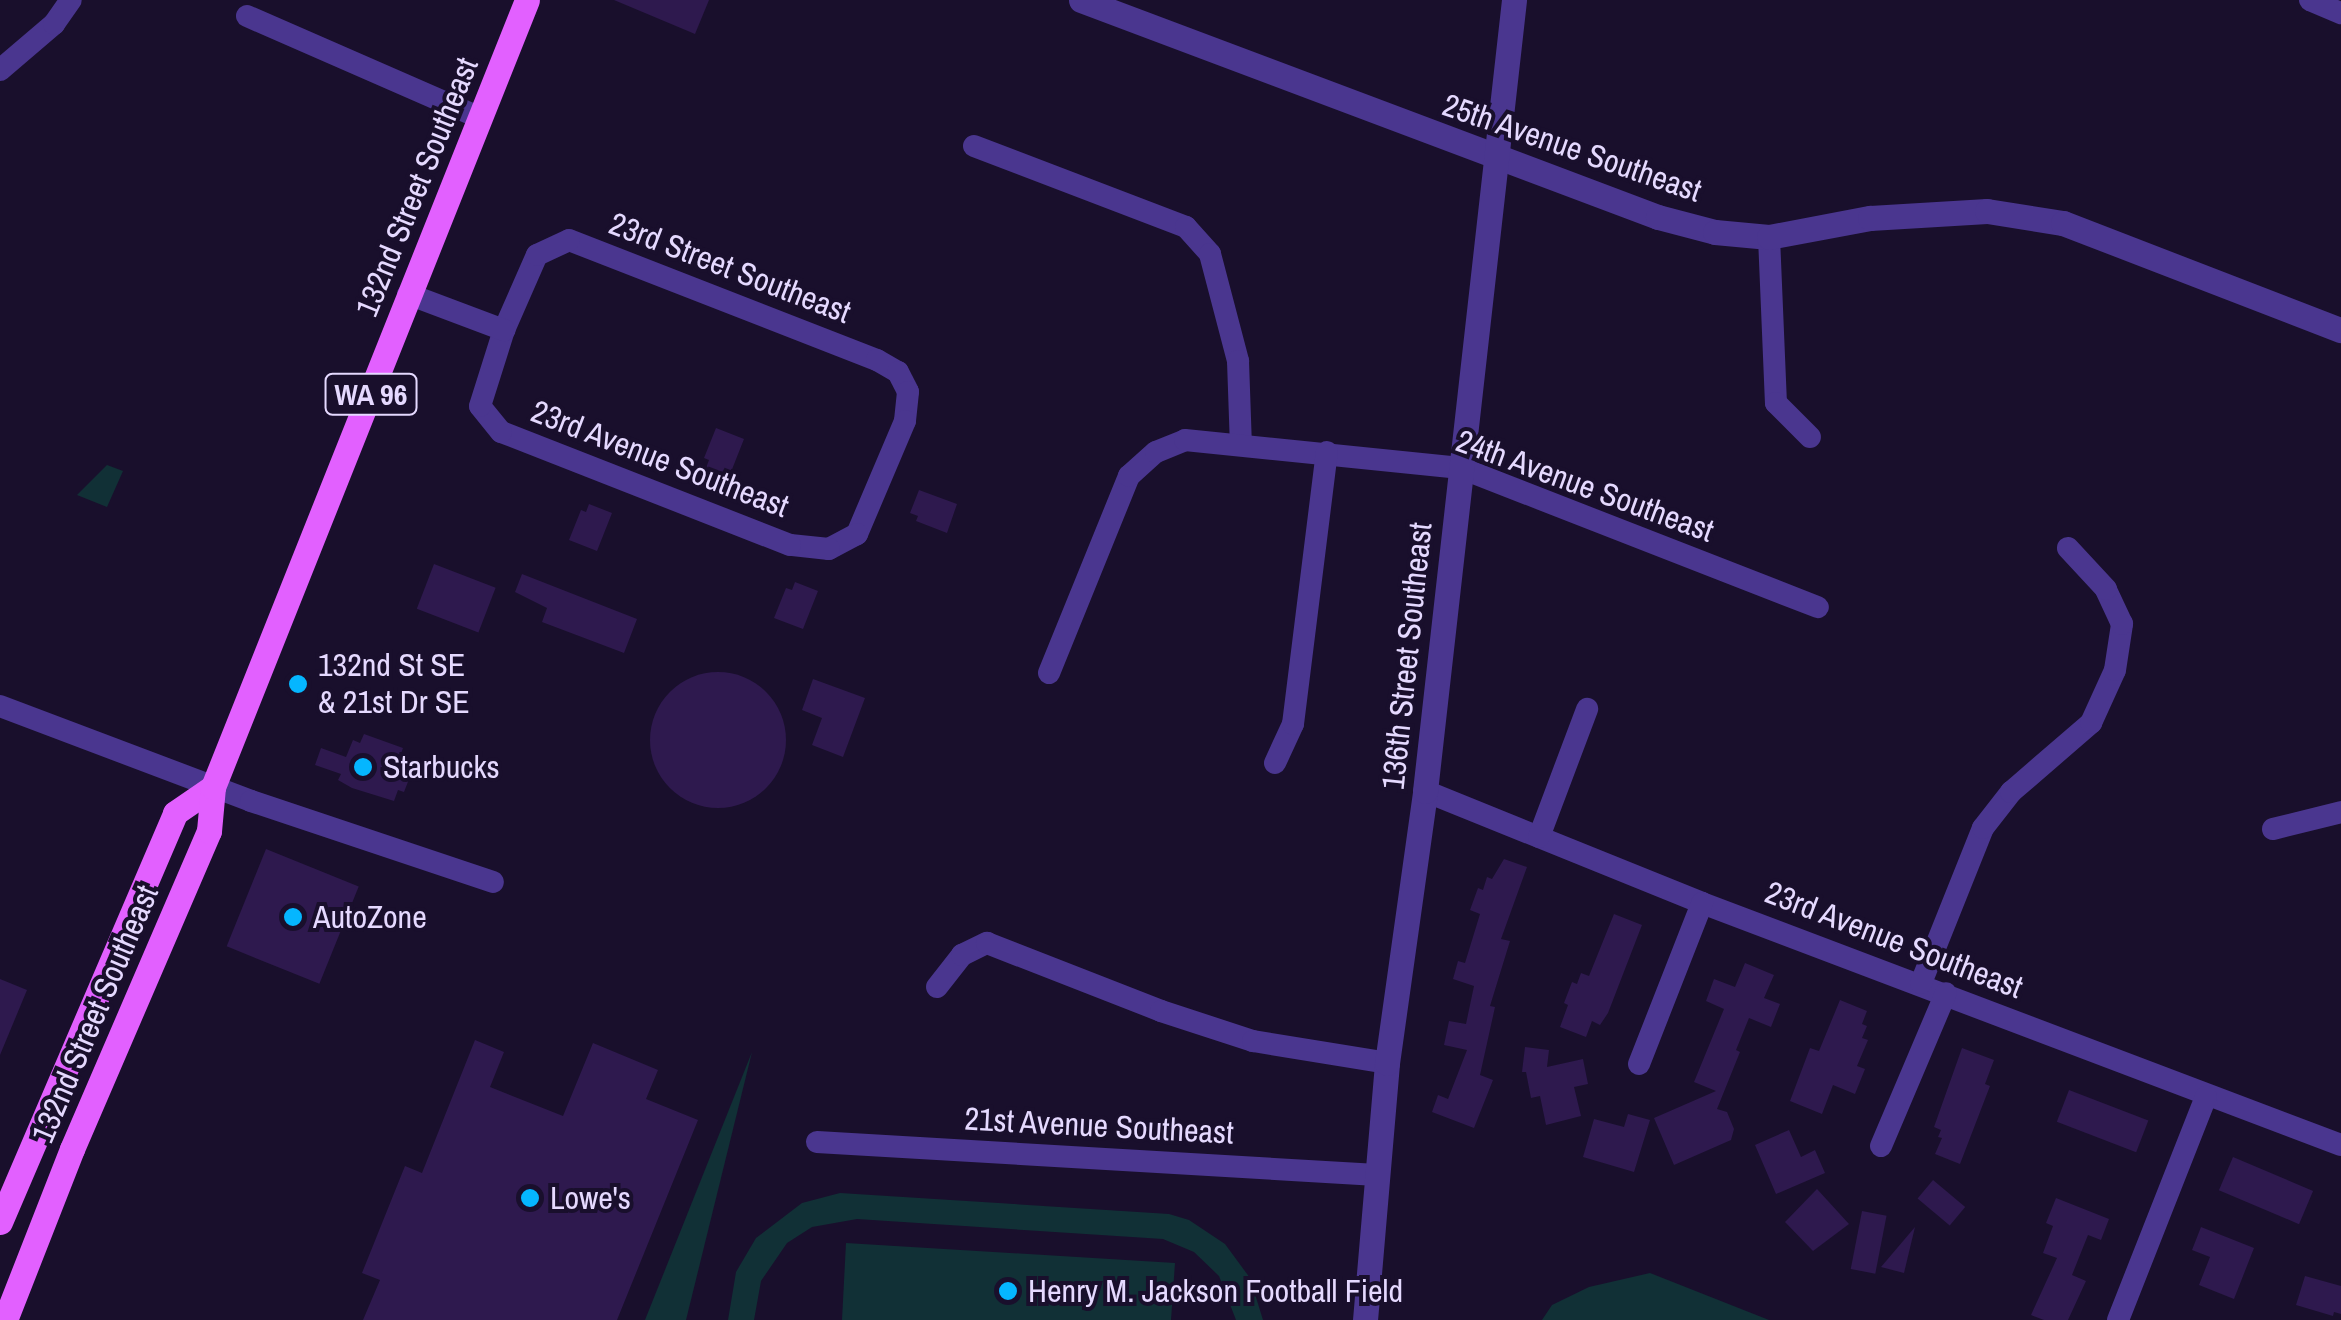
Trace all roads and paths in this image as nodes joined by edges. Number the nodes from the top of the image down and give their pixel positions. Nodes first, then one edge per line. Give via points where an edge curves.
1 (71, 0) edge
2 (527, 0) edge
3 (1081, 0) edge
4 (1514, 0) edge
5 (2310, 0) edge
6 (2341, 13) edge
7 (248, 16) dead end
8 (0, 70) edge
9 (478, 117) junction
10 (974, 146) dead end
11 (1494, 158) junction
12 (1769, 237) junction
13 (408, 294) junction
14 (504, 330) junction
15 (2341, 330) edge
16 (480, 406) joint
17 (1810, 437) dead end
18 (1241, 446) junction
19 (1327, 452) junction
20 (1461, 468) junction
21 (2068, 548) dead end
22 (829, 550) joint
23 (1818, 607) dead end
24 (1049, 673) dead end
25 (0, 706) edge
26 (1587, 710) dead end
27 (1275, 764) dead end
28 (213, 788) junction
29 (1426, 791) junction
30 (2341, 812) edge
31 (2273, 828) dead end
32 (1539, 837) junction
33 (493, 882) dead end
34 (1702, 903) junction
35 (1922, 984) junction
36 (937, 987) dead end
37 (1946, 993) junction
38 (1387, 1063) junction
39 (1639, 1064) dead end
40 (2206, 1097) junction
41 (816, 1142) dead end
42 (2341, 1145) edge
43 (1881, 1146) dead end
44 (1378, 1175) junction
45 (0, 1222) edge
46 (4, 1320) edge
47 (1365, 1320) edge
48 (2118, 1320) edge

1 - 8 street via 54,24
2 - 9 main road, 132nd Street Southeast / WA 96
3 - 11 street, 25th Avenue Southeast
4 - 11 street, 136th Street Southeast
5 - 6 street
7 - 9 street
9 - 13 main road, 132nd Street Southeast / WA 96
10 - 18 street via 1186,226 1210,254 1238,361
11 - 12 street, 25th Avenue Southeast via 1658,217
11 - 20 street, 136th Street Southeast
12 - 15 street, 25th Avenue Southeast via 1870,218 2006,214 2063,224
12 - 17 street via 1776,403
13 - 14 street
13 - 28 main road, 132nd Street Southeast / WA 96
14 - 16 street, 23rd Street Southeast
14 - 22 street, 23rd Street Southeast via 537,255 568,240 898,372 908,392 905,421 857,534
16 - 22 street, 23rd Avenue Southeast via 501,432 790,545
18 - 19 street, 24th Avenue Southeast
18 - 24 street, 24th Avenue Southeast via 1184,440 1156,452 1128,476
19 - 20 street, 24th Avenue Southeast
19 - 27 street via 1293,724
20 - 23 street, 24th Avenue Southeast
20 - 29 street, 136th Street Southeast
21 - 35 street via 2106,589 2122,624 2115,670 2091,723 2011,792 1983,828
25 - 28 street
26 - 32 street
28 - 33 street
28 - 45 main road, 132nd Street Southeast via 175,813
28 - 46 main road, 132nd Street Southeast / WA 96 via 209,830
29 - 32 street, 23rd Avenue Southeast
29 - 38 street, 136th Street Southeast
30 - 31 street
32 - 34 street, 23rd Avenue Southeast
34 - 35 street, 23rd Avenue Southeast
34 - 39 street
35 - 37 street, 23rd Avenue Southeast
36 - 38 street via 962,955 987,943 1253,1041
37 - 40 street, 23rd Avenue Southeast
37 - 43 street
38 - 44 street, 136th Street Southeast
40 - 42 street, 23rd Avenue Southeast
40 - 48 street
41 - 44 street, 21st Avenue Southeast
44 - 47 street, 136th Street Southeast

